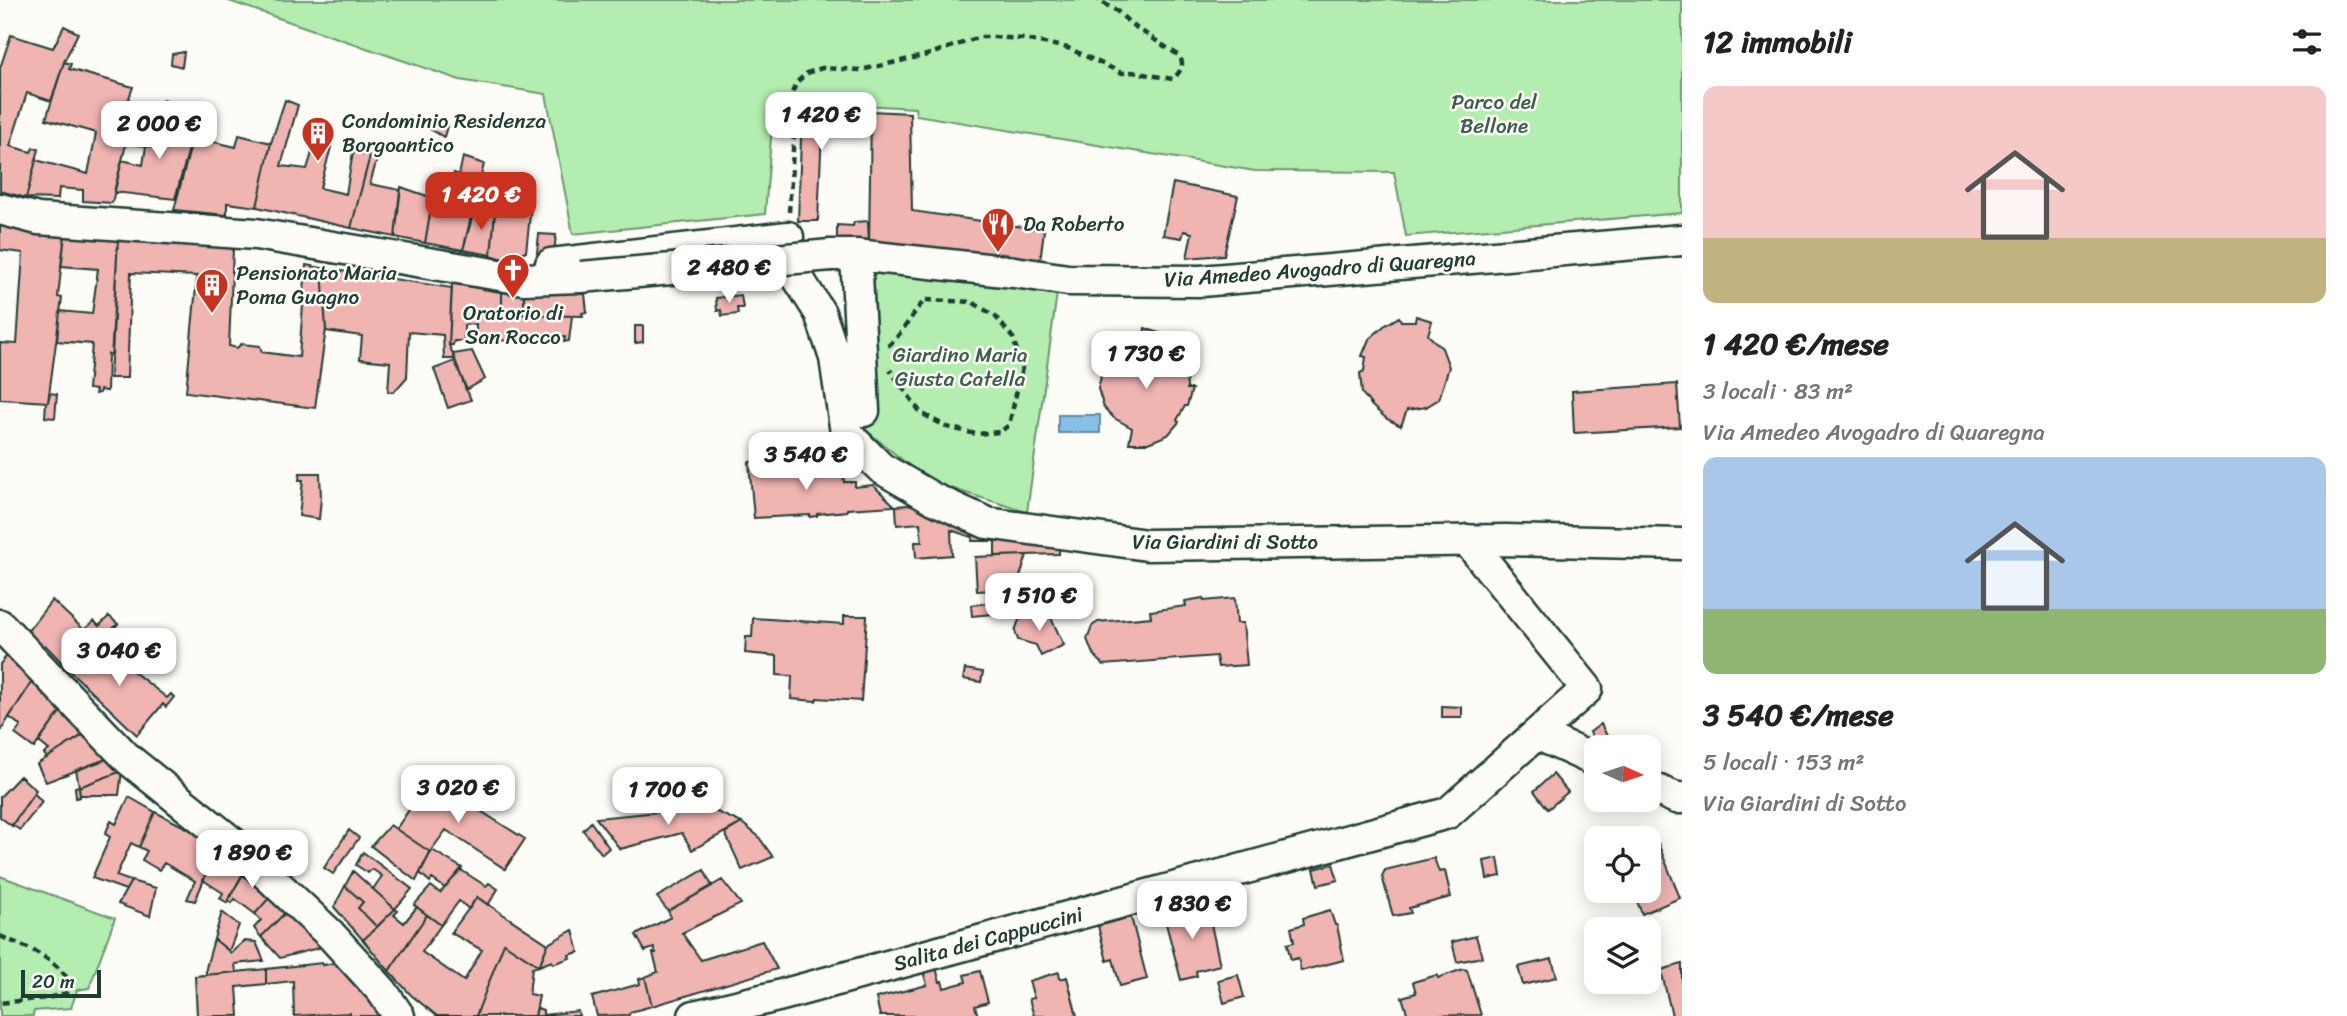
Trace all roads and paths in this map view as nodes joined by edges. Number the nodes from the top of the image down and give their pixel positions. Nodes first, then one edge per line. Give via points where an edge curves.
1 (1098, 0) edge
2 (0, 209) edge
3 (788, 240) joint
4 (1682, 240) edge
5 (844, 255) junction
6 (796, 275) dead end
7 (523, 279) junction
8 (869, 353) junction
9 (864, 411) dead end
10 (1467, 540) junction
11 (1682, 544) edge
12 (0, 625) edge
13 (1537, 734) junction
14 (1584, 756) edge
15 (1661, 792) edge
16 (1682, 798) edge
17 (0, 936) edge
18 (0, 1003) edge
19 (784, 1006) edge
20 (399, 1016) edge
21 (694, 1016) edge

1 - 3 path via 1178,55 1183,65 1178,74 1166,79 1122,73 1068,48 994,37 861,69 822,68 807,73 792,93 795,119
2 - 7 street, Via Amedeo Avogadro di Quaregna via 38,219 256,234
3 - 7 street via 549,264
4 - 5 street, Via Amedeo Avogadro di Quaregna via 1200,281 1068,280
5 - 7 street, Via Amedeo Avogadro di Quaregna, bridge
5 - 8 street
6 - 10 street, Via Giardini di Sotto via 820,313 835,358 846,433 880,468 986,523 1147,545
8 - 8 path via 898,379 921,413 947,427 976,434 1000,432 1009,425 1022,368 1013,338 995,316 972,302 925,300 899,336
8 - 9 street
10 - 11 street, Via Giardini di Sotto
10 - 13 street, Salita dei Cappuccini via 1587,689
12 - 20 street via 128,759 234,844 330,934
13 - 14 street
13 - 19 street, Salita dei Cappuccini via 1448,813
15 - 16 street
17 - 18 path via 43,956 61,968 71,983 66,993
19 - 21 street, Salita dei Cappuccini

